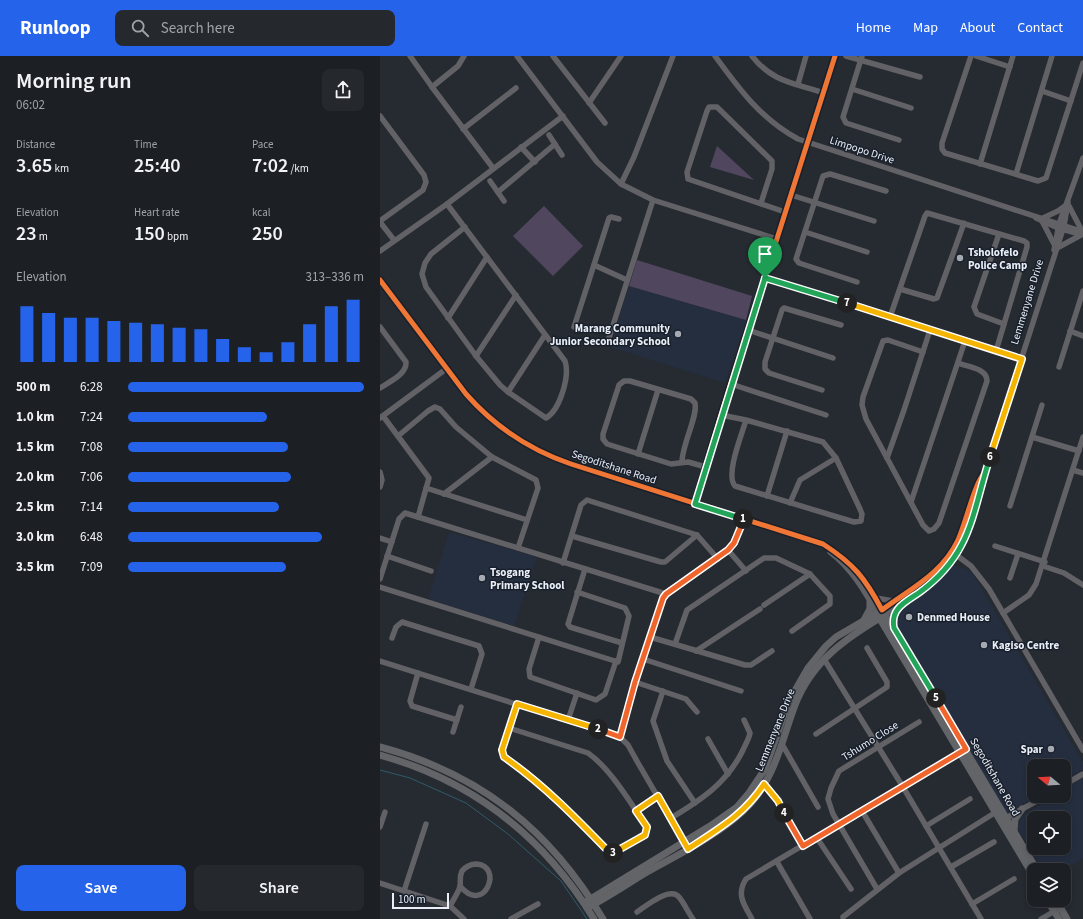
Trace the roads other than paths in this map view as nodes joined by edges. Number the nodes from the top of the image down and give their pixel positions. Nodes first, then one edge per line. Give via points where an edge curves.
1 (410, 56) edge
2 (464, 56) edge
3 (517, 56) edge
4 (553, 56) edge
5 (621, 56) edge
6 (673, 56) edge
7 (715, 56) edge
8 (752, 56) edge
9 (806, 56) edge
10 (835, 56) edge
11 (846, 56) edge
12 (971, 56) edge
13 (976, 56) edge
14 (1014, 56) edge
15 (1052, 56) edge
16 (861, 58) edge
17 (1083, 63) edge
18 (1010, 67) junction
19 (920, 77) dead end
20 (798, 84) junction
21 (432, 87) junction
22 (516, 88) dead end
23 (852, 89) junction
24 (1042, 91) junction
25 (824, 93) junction
26 (1071, 101) junction
27 (589, 103) junction
28 (911, 108) dead end
29 (380, 116) edge
30 (563, 116) junction
31 (605, 123) dead end
32 (463, 130) junction
33 (549, 135) dead end
34 (899, 140) dead end
35 (808, 143) junction
36 (555, 144) junction
37 (521, 147) junction
38 (562, 155) dead end
39 (1083, 158) edge
40 (535, 162) junction
41 (980, 164) junction
42 (493, 168) junction
43 (1016, 174) junction
44 (490, 181) dead end
45 (621, 184) junction
46 (886, 191) dead end
47 (498, 192) junction
48 (791, 195) junction
49 (653, 200) junction
50 (504, 201) dead end
51 (815, 203) junction
52 (447, 204) junction
53 (761, 204) junction
54 (1068, 204) junction
55 (785, 212) junction
56 (619, 219) dead end
57 (1042, 220) junction
58 (874, 221) dead end
59 (380, 222) edge
60 (964, 223) junction
61 (1061, 227) junction
62 (465, 228) junction
63 (805, 232) junction
64 (1082, 233) edge
65 (999, 234) junction
66 (777, 239) junction
67 (394, 240) junction
68 (1055, 248) junction
69 (380, 251) edge
70 (867, 252) dead end
71 (487, 257) junction
72 (594, 266) junction
73 (765, 278) junction
74 (380, 280) edge
75 (627, 280) junction
76 (857, 282) dead end
77 (900, 289) junction
78 (1083, 291) edge
79 (516, 295) junction
80 (890, 317) junction
81 (448, 318) junction
82 (1004, 324) junction
83 (841, 325) dead end
84 (380, 327) edge
85 (574, 327) dead end
86 (748, 330) junction
87 (930, 330) junction
88 (1070, 331) junction
89 (545, 335) junction
90 (1083, 336) edge
91 (772, 338) junction
92 (965, 340) junction
93 (608, 341) dead end
94 (996, 351) junction
95 (923, 352) junction
96 (476, 356) junction
97 (833, 358) dead end
98 (1022, 359) junction
99 (958, 363) junction
100 (1059, 367) dead end
101 (446, 369) junction
102 (731, 384) junction
103 (380, 388) edge
104 (658, 390) junction
105 (822, 390) dead end
106 (508, 392) junction
107 (1042, 405) dead end
108 (721, 415) junction
109 (826, 415) dead end
110 (382, 417) edge
111 (746, 420) junction
112 (787, 431) junction
113 (398, 436) junction
114 (1032, 437) junction
115 (1083, 437) edge
116 (1079, 451) junction
117 (638, 454) junction
118 (492, 457) junction
119 (836, 458) junction
120 (887, 458) junction
121 (682, 462) junction
122 (706, 466) junction
123 (1073, 470) junction
124 (380, 472) edge
125 (1083, 473) edge
126 (380, 487) edge
127 (426, 488) junction
128 (444, 494) junction
129 (767, 496) junction
130 (911, 502) junction
131 (790, 503) junction
132 (695, 504) junction
133 (1010, 506) dead end
134 (418, 517) junction
135 (744, 519) junction
136 (527, 520) junction
137 (697, 535) junction
138 (572, 536) junction
139 (380, 538) edge
140 (392, 542) junction
141 (995, 546) dead end
142 (518, 548) junction
143 (728, 550) junction
144 (954, 554) junction
145 (1018, 554) junction
146 (387, 556) junction
147 (718, 559) junction
148 (563, 562) junction
149 (1044, 564) junction
150 (585, 569) junction
151 (746, 570) junction
152 (431, 571) dead end
153 (810, 574) junction
154 (380, 578) edge
155 (1010, 578) dead end
156 (1083, 585) edge
157 (380, 587) edge
158 (577, 592) junction
159 (666, 594) junction
160 (873, 600) junction
161 (897, 603) junction
162 (1003, 613) junction
163 (881, 614) junction
164 (864, 624) junction
165 (891, 630) junction
166 (792, 631) dead end
167 (650, 636) junction
168 (539, 637) junction
169 (392, 638) dead end
170 (622, 643) junction
171 (675, 644) junction
172 (867, 648) dead end
173 (696, 651) junction
174 (772, 651) dead end
175 (643, 659) junction
176 (824, 659) junction
177 (380, 661) edge
178 (616, 661) junction
179 (418, 673) junction
180 (635, 682) junction
181 (471, 689) junction
182 (663, 691) junction
183 (741, 691) dead end
184 (577, 693) junction
185 (517, 704) junction
186 (460, 708) dead end
187 (855, 708) junction
188 (697, 712) dead end
189 (457, 720) junction
190 (568, 720) junction
191 (744, 720) dead end
192 (919, 722) dead end
193 (509, 728) junction
194 (453, 732) dead end
195 (816, 734) dead end
196 (620, 737) junction
197 (708, 739) dead end
198 (782, 744) junction
199 (878, 747) junction
200 (380, 748) edge
201 (1083, 750) edge
202 (963, 751) junction
203 (380, 755) edge
204 (728, 774) junction
205 (1083, 774) edge
206 (1071, 781) edge
207 (764, 784) junction
208 (903, 787) junction
209 (658, 796) junction
210 (970, 799) dead end
211 (695, 803) junction
212 (1033, 803) edge
213 (818, 807) dead end
214 (1022, 809) junction
215 (636, 811) junction
216 (862, 811) junction
217 (385, 812) dead end
218 (996, 812) junction
219 (671, 818) junction
220 (1004, 820) junction
221 (426, 824) dead end
222 (839, 824) junction
223 (926, 826) junction
224 (380, 827) edge
225 (1014, 831) junction
226 (817, 838) junction
227 (685, 841) junction
228 (994, 842) dead end
229 (803, 846) junction
230 (939, 847) junction
231 (688, 849) junction
232 (777, 862) junction
233 (1033, 863) edge
234 (1027, 864) edge
235 (951, 867) junction
236 (898, 873) junction
237 (1014, 879) dead end
238 (580, 882) junction
239 (380, 883) edge
240 (460, 886) junction
241 (877, 888) junction
242 (851, 889) dead end
243 (404, 891) junction
244 (603, 894) junction
245 (538, 904) dead end
246 (589, 904) junction
247 (972, 904) junction
248 (450, 906) junction
249 (1057, 909) junction
250 (637, 912) dead end
251 (599, 918) edge
252 (843, 918) edge
253 (1069, 918) edge
254 (464, 919) edge
255 (511, 919) edge
256 (693, 919) edge
257 (752, 919) edge
258 (810, 919) edge
259 (981, 919) edge
260 (1041, 919) edge
261 (1059, 919) edge

1 - 21 street
2 - 21 street via 458,66
3 - 30 street
4 - 27 street
5 - 27 street
6 - 45 street
7 - 35 street, Limpopo Drive via 740,90 768,120
8 - 20 street via 768,73 778,79
9 - 20 street
10 - 25 street
11 - 16 street
12 - 41 street via 942,146 945,153
13 - 18 street
14 - 18 street
15 - 24 street
16 - 19 street
16 - 23 street
17 - 26 street
18 - 41 street
20 - 25 street
21 - 32 street
22 - 32 street
23 - 28 street
23 - 34 street via 843,117 844,122
24 - 26 street
24 - 43 street
25 - 35 street
26 - 43 street via 1046,178 1038,181
27 - 31 street
29 - 59 street via 426,182 423,190
30 - 37 street
30 - 45 street via 597,162
32 - 42 street
33 - 36 street
35 - 48 street
35 - 57 street, Limpopo Drive
36 - 38 street
36 - 40 street
37 - 40 street
37 - 42 street
39 - 54 street
40 - 47 street
41 - 43 street
42 - 52 street
44 - 47 street
45 - 49 street
46 - 51 street via 826,174 823,176
47 - 50 street
48 - 51 street
48 - 55 street
49 - 66 street
49 - 75 street
51 - 58 street
51 - 63 street
52 - 62 street
52 - 67 street
53 - 53 street via 690,181 687,177 710,107 717,107 772,161
53 - 55 street
54 - 57 street
54 - 61 street, Lemmenyane Drive
54 - 64 street
55 - 66 street
56 - 72 street via 609,218
57 - 61 street, Limpopo Drive
57 - 68 street
59 - 67 street
60 - 65 street
60 - 77 street via 937,298
60 - 77 street via 932,213 926,214
61 - 64 street, Limpopo Drive
61 - 68 street, Lemmenyane Drive
62 - 71 street
62 - 81 street via 431,254 422,268 426,287
63 - 70 street
63 - 76 street via 797,262
64 - 68 street
65 - 82 street via 1024,241 1027,245
65 - 82 street via 974,307 977,314
66 - 73 street
67 - 69 street
68 - 98 street, Lemmenyane Drive
71 - 79 street
71 - 81 street
72 - 75 street
72 - 85 street
73 - 80 street
73 - 86 street
74 - 101 street, Segoditshane Road
75 - 93 street
77 - 80 street
78 - 88 street
79 - 89 street
79 - 96 street
80 - 87 street
81 - 96 street
82 - 94 street
83 - 91 street via 784,308
84 - 103 street via 406,362 404,371
86 - 91 street
86 - 102 street
87 - 92 street
87 - 95 street
88 - 90 street
88 - 100 street
89 - 106 street
89 - 106 street via 565,361 568,373 563,394 550,415 546,418
91 - 97 street
91 - 105 street via 765,362 767,371
92 - 94 street
92 - 99 street
94 - 98 street
95 - 120 street
95 - 120 street via 888,340 883,341 863,397 862,405 866,419
96 - 106 street
98 - 144 street, Lemmenyane Drive via 985,472
99 - 130 street
99 - 130 street via 983,372 987,382 936,527 929,531 926,529
101 - 110 street
101 - 132 street, Segoditshane Road via 482,411 508,433 536,450 571,464
102 - 108 street
102 - 109 street
104 - 117 street
104 - 117 street via 630,381 622,382 603,434 607,444
104 - 121 street via 691,399 695,403 696,409 684,446
107 - 114 street
108 - 111 street
108 - 122 street
110 - 113 street
111 - 112 street
111 - 129 street via 731,470 732,483
112 - 119 street via 823,442
112 - 129 street
113 - 118 street via 435,407
113 - 127 street via 429,478
114 - 116 street
114 - 133 street
115 - 116 street
116 - 123 street
117 - 121 street via 671,464
118 - 128 street
118 - 136 street via 536,480 538,484
119 - 131 street via 800,480
119 - 131 street via 862,514 861,521 854,522
120 - 130 street
121 - 122 street
122 - 132 street
123 - 125 street
123 - 149 street
124 - 126 street
127 - 128 street
127 - 134 street
128 - 136 street
129 - 131 street
132 - 135 street, Segoditshane Road
134 - 140 street via 402,514
134 - 142 street
135 - 143 street via 734,543
135 - 160 street, Segoditshane Road via 821,544 845,565
136 - 142 street
137 - 138 street via 665,562
137 - 138 street via 587,500 581,505
137 - 147 street
138 - 148 street
139 - 140 street
140 - 146 street
141 - 145 street
142 - 148 street
143 - 147 street
143 - 151 street
144 - 161 street, Lemmenyane Drive via 934,580
144 - 162 street via 978,574
145 - 149 street
145 - 155 street
146 - 152 street
146 - 154 street
147 - 159 street
148 - 150 street
149 - 156 street
149 - 162 street via 1029,595
150 - 158 street
150 - 159 street
151 - 153 street via 770,557
151 - 171 street via 687,610
153 - 166 street via 830,596 830,604
153 - 173 street
157 - 168 street
158 - 170 street via 625,608 629,616
158 - 170 street via 568,620 570,627
159 - 167 street
160 - 161 street
160 - 163 street, Segoditshane Road
160 - 164 main road
161 - 163 street, Lemmenyane Drive
161 - 165 main road
162 - 201 street
163 - 164 main road, Lemmenyane Drive
163 - 165 main road, Segoditshane Road
164 - 165 main road
164 - 176 main road, Lemmenyane Drive
164 - 227 main road, Lemmenyane Drive via 836,637 808,668 789,701 765,769 750,792 728,814
165 - 202 main road, Segoditshane Road
167 - 171 street
167 - 175 street
168 - 178 street
168 - 184 street via 529,669 530,677
169 - 181 street via 396,627 402,622 479,646 482,654
170 - 178 street via 618,662
171 - 173 street
172 - 187 street via 887,685
173 - 174 street via 745,665
175 - 180 street
175 - 183 street
176 - 187 street
176 - 198 main road, Lemmenyane Drive via 801,692
177 - 179 street
178 - 184 street via 602,698 596,700
179 - 181 street
179 - 189 street via 410,701 412,706
180 - 182 street
180 - 196 street
181 - 185 street
182 - 188 street via 686,698
182 - 211 street via 653,721 667,761
184 - 190 street
185 - 190 street
185 - 193 street
186 - 189 street
187 - 195 street
187 - 199 street
189 - 194 street
190 - 196 street
191 - 204 street via 750,733 736,764
192 - 199 street, Tshumo Close
193 - 215 street via 588,753 598,761
193 - 215 street via 502,750 504,757 536,780 565,806 609,852 616,853 647,832 647,827
196 - 209 street via 628,745
197 - 204 street
198 - 207 main road, Lemmenyane Drive
198 - 213 street
199 - 208 street
199 - 222 street, Tshumo Close via 839,771 833,781 828,799
200 - 238 main road via 436,766 477,788 533,830
202 - 208 street
202 - 218 main road, Segoditshane Road
202 - 220 main road, Segoditshane Road
203 - 246 main road via 431,772 466,790 500,813 549,857
204 - 211 street
205 - 206 street
207 - 229 street via 778,801
207 - 231 main road, Lemmenyane Drive via 748,807 738,816
208 - 216 street
208 - 223 street
209 - 215 street
209 - 219 street
210 - 223 street
211 - 219 street
212 - 214 street
214 - 220 street
214 - 225 main road via 1016,819
216 - 222 street
216 - 236 street
217 - 224 street
218 - 220 main road, Segoditshane Road
218 - 230 street
219 - 227 street
220 - 225 main road, Segoditshane Road
220 - 234 main road, Segoditshane Road
221 - 243 street
222 - 226 street
222 - 241 street, Tshumo Close
223 - 230 street
225 - 233 main road, Segoditshane Road
226 - 229 street
226 - 242 street
227 - 231 street
227 - 244 main road, Lemmenyane Drive
228 - 235 street
229 - 232 street
230 - 235 street
230 - 236 street
231 - 244 main road, Lemmenyane Drive
232 - 257 street via 746,879 742,886 741,898
232 - 258 street
235 - 247 street
236 - 241 street
237 - 247 street
238 - 244 main road
238 - 246 main road
239 - 243 street
240 - 240 street via 462,872 470,865 484,867 490,876 490,886 478,895 468,894
240 - 248 street
241 - 252 street
243 - 248 street
244 - 246 main road, Lemmenyane Drive
244 - 251 main road
245 - 255 street
246 - 251 main road
247 - 259 street
248 - 254 street
249 - 253 main road
249 - 260 street
249 - 261 main road
250 - 256 street via 668,893 678,896

